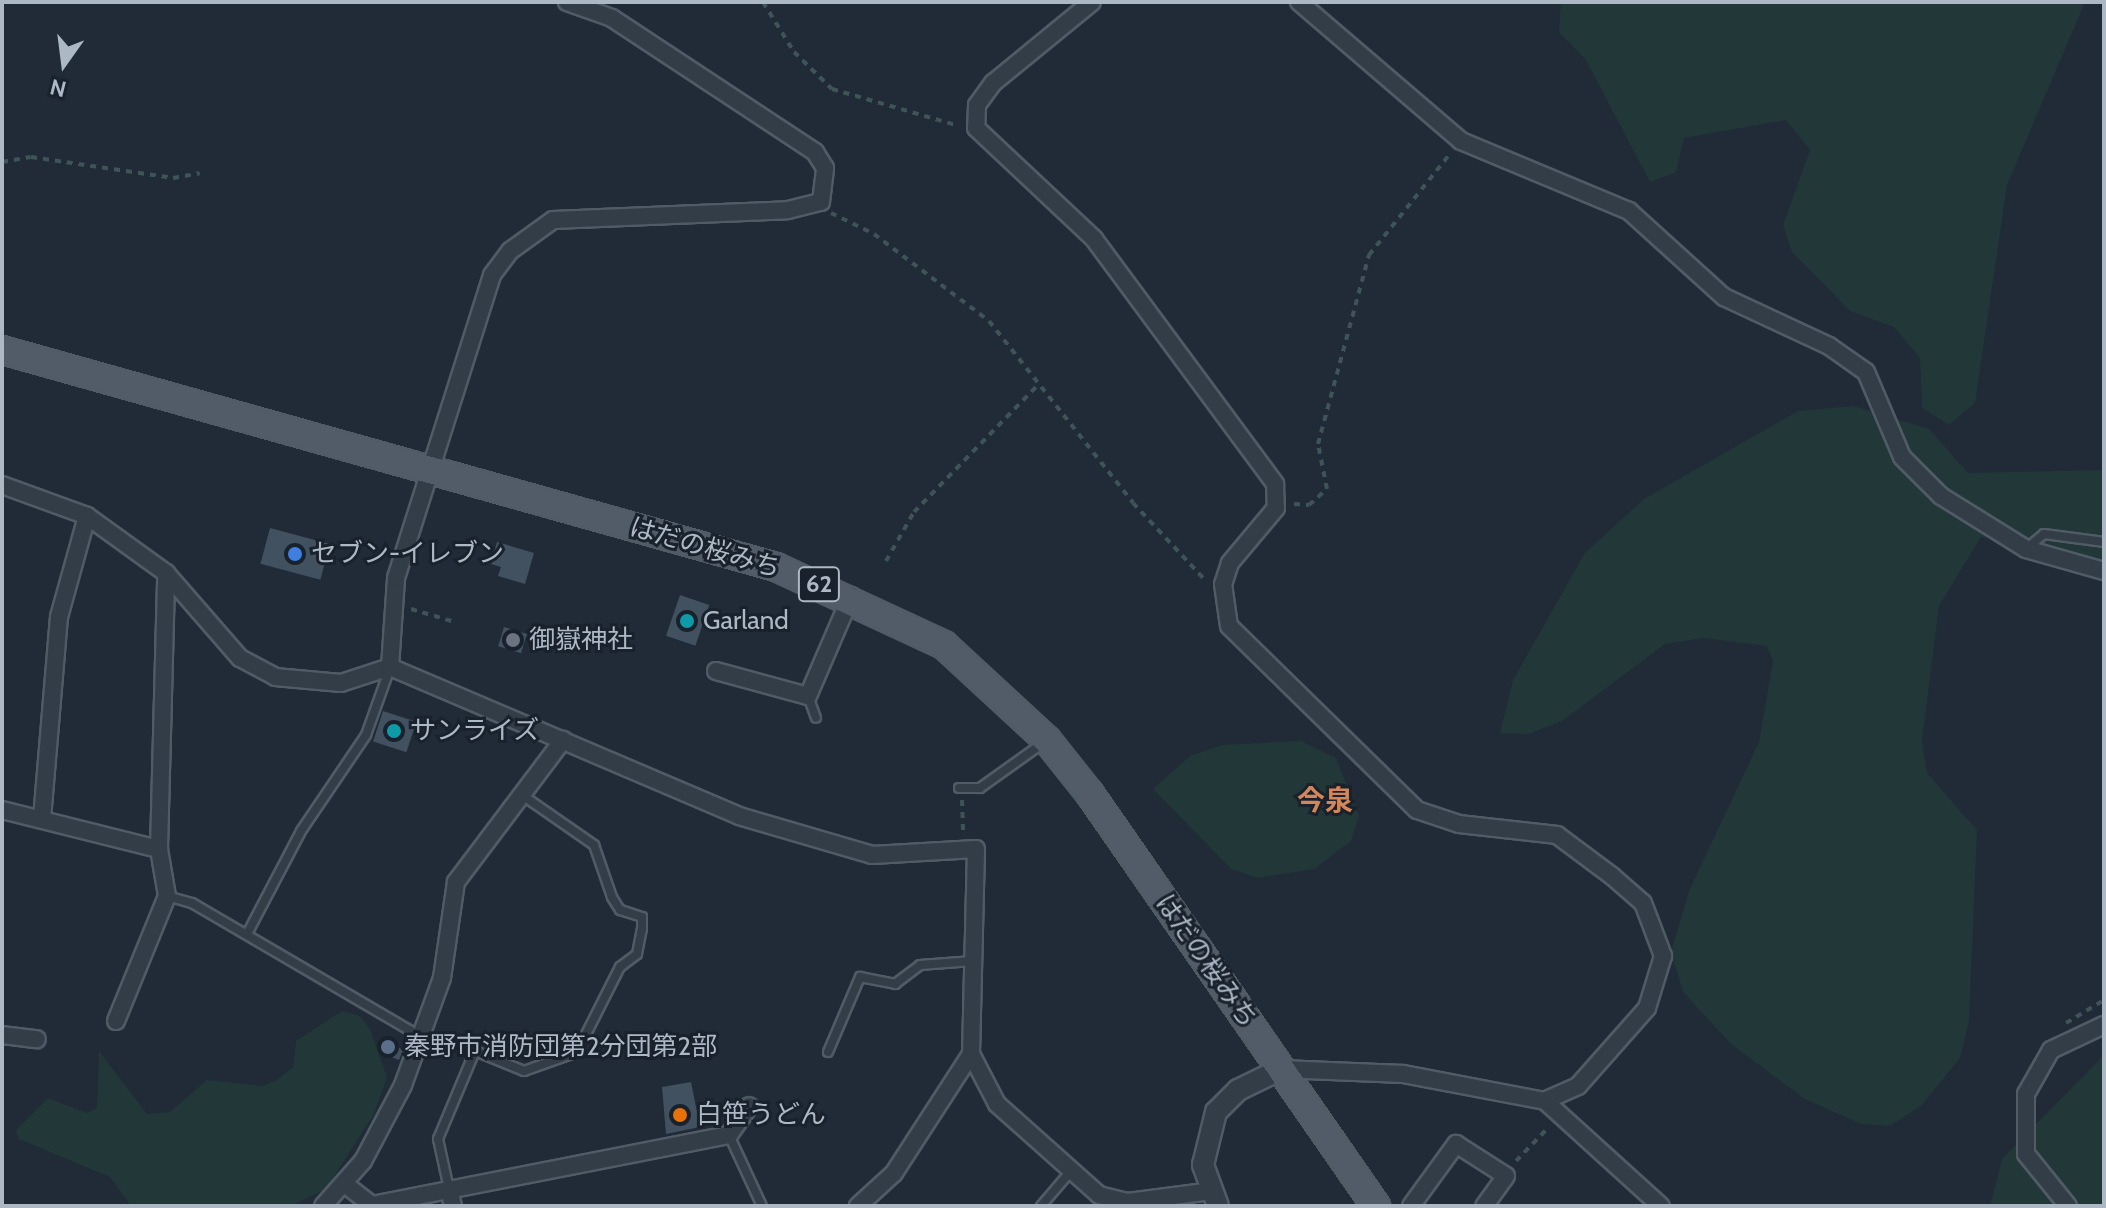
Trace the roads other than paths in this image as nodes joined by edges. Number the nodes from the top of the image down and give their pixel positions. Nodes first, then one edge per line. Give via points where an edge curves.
1 (567, 2) edge
2 (1092, 2) edge
3 (1299, 2) edge
4 (2, 350) edge
5 (430, 469) junction
6 (2, 485) edge
7 (87, 516) junction
8 (2104, 542) edge
9 (2026, 549) junction
10 (2104, 571) edge
11 (166, 573) junction
12 (851, 596) junction
13 (390, 667) junction
14 (716, 671) dead end
15 (808, 696) junction
16 (816, 718) dead end
17 (563, 740) junction
18 (1047, 740) junction
19 (960, 788) road end
20 (525, 797) junction
21 (2, 810) edge
22 (42, 819) junction
23 (159, 849) junction
24 (167, 896) junction
25 (247, 934) junction
26 (973, 961) junction
27 (116, 1021) dead end
28 (2104, 1025) edge
29 (2, 1035) edge
30 (420, 1036) junction
31 (37, 1039) dead end
32 (828, 1052) dead end
33 (971, 1054) junction
34 (1281, 1069) junction
35 (1545, 1101) junction
36 (749, 1106) dead end
37 (729, 1135) junction
38 (1070, 1172) junction
39 (346, 1185) junction
40 (451, 1198) edge
41 (1215, 1199) edge
42 (1113, 1203) edge
43 (323, 1206) edge
44 (762, 1206) edge
45 (858, 1206) edge
46 (1041, 1206) edge
47 (1376, 1206) edge
48 (1411, 1206) edge
49 (1484, 1206) edge
50 (1661, 1206) edge
51 (2068, 1206) edge

1 - 5 street via 612,18 815,152 826,182 815,204 553,220 530,233 492,275
2 - 35 street via 993,83 977,105 976,128 1094,239 1275,484 1279,501 1230,563 1222,595 1229,626 1417,810 1459,824 1557,835 1643,903 1663,956 1647,1008 1578,1086
3 - 9 street via 1461,141 1629,211 1724,297 1829,346 1866,372 1902,457 1941,496
4 - 5 main road, はだの桜みち / 62
5 - 12 main road, はだの桜みち / 62 via 776,567
5 - 13 street via 392,604
6 - 7 street
7 - 11 street
7 - 22 street via 59,617
8 - 9 lane via 2044,534
9 - 10 street
11 - 13 street via 240,658 275,677 341,683
11 - 23 street
12 - 15 street
12 - 18 main road, はだの桜みち / 62 via 944,645
13 - 17 street
13 - 25 lane via 366,735 301,831
14 - 15 street
15 - 16 lane
17 - 20 street
17 - 26 street via 739,816 872,855 976,849
18 - 19 lane via 980,788
18 - 34 main road, はだの桜みち / 62
20 - 30 street via 456,882 445,965
20 - 40 lane via 594,845 612,897 620,910 642,917 642,929 637,954 620,967 577,1052 524,1071 475,1051 438,1139
21 - 22 street
22 - 23 street
23 - 24 street
24 - 25 lane
24 - 27 street
25 - 30 lane via 345,999
26 - 32 lane via 920,965 895,984 860,977
26 - 33 street
28 - 51 street via 2051,1050 2026,1094 2026,1154
29 - 31 street
30 - 39 street via 380,1132
33 - 38 street via 997,1104
33 - 45 street via 894,1173
34 - 35 street via 1403,1074
34 - 41 street via 1216,1112 1203,1165
34 - 47 main road, はだの桜みち / 62
35 - 50 street
36 - 37 street
37 - 40 street
37 - 44 lane
38 - 42 street
38 - 46 lane
39 - 40 street via 372,1205
39 - 43 street
41 - 42 street
48 - 49 street via 1456,1144 1506,1176

